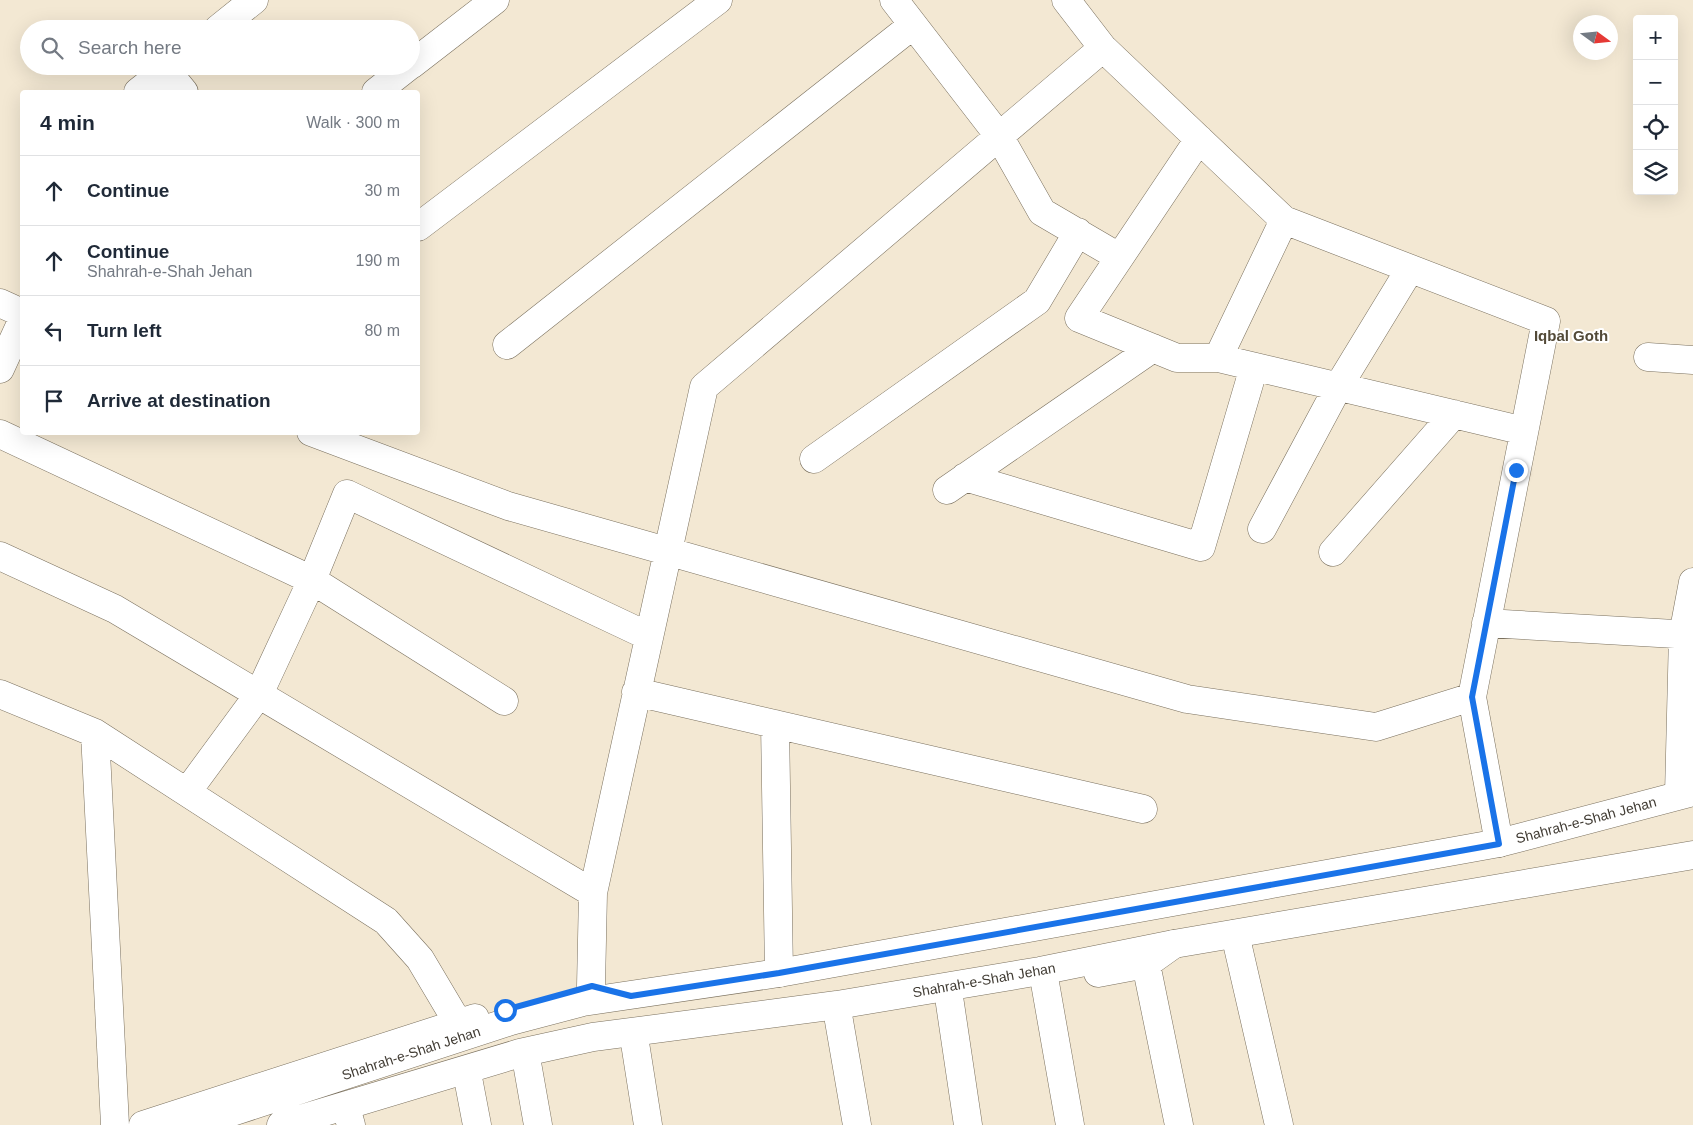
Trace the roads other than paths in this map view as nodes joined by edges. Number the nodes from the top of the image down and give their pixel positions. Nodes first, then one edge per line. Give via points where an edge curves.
1 (254, 0) edge
2 (495, 0) edge
3 (718, 0) edge
4 (894, 0) edge
5 (1066, 0) edge
6 (229, 20) edge
7 (913, 25) junction
8 (1103, 48) junction
9 (420, 58) edge
10 (159, 75) edge
11 (173, 75) edge
12 (398, 75) edge
13 (140, 90) edge
14 (183, 90) edge
15 (379, 90) edge
16 (999, 136) junction
17 (1198, 139) junction
18 (1284, 220) junction
19 (420, 225) edge
20 (1078, 232) junction
21 (1119, 257) junction
22 (1410, 269) junction
23 (0, 303) edge
24 (20, 312) edge
25 (20, 325) edge
26 (507, 345) dead end
27 (1153, 348) junction
28 (1648, 357) dead end
29 (1218, 358) junction
30 (1693, 360) edge
31 (1254, 367) junction
32 (0, 369) edge
33 (1338, 387) junction
34 (1454, 414) junction
35 (1524, 431) junction
36 (0, 434) edge
37 (319, 435) edge
38 (814, 459) dead end
39 (1262, 529) dead end
40 (666, 551) junction
41 (1333, 552) dead end
42 (0, 556) edge
43 (312, 580) junction
44 (1693, 582) edge
45 (1486, 623) junction
46 (1688, 635) edge
47 (648, 636) junction
48 (636, 692) junction
49 (0, 694) edge
50 (259, 694) junction
51 (1472, 697) junction
52 (504, 701) dead end
53 (775, 724) junction
54 (95, 733) junction
55 (187, 792) junction
56 (1686, 793) edge
57 (1143, 809) dead end
58 (1499, 844) junction
59 (1693, 855) edge
60 (593, 893) junction
61 (1235, 934) junction
62 (1174, 944) junction
63 (1146, 964) junction
64 (779, 973) junction
65 (1045, 983) junction
66 (592, 986) junction
67 (631, 996) junction
68 (949, 997) junction
69 (838, 1015) junction
70 (458, 1023) junction
71 (634, 1037) junction
72 (527, 1063) junction
73 (468, 1078) junction
74 (349, 1118) edge
75 (116, 1125) edge
76 (143, 1125) edge
77 (192, 1125) edge
78 (281, 1125) edge
79 (310, 1125) edge
80 (477, 1125) edge
81 (538, 1125) edge
82 (648, 1125) edge
83 (857, 1125) edge
84 (968, 1125) edge
85 (1070, 1125) edge
86 (1180, 1125) edge
87 (1279, 1125) edge

1 - 6 street
2 - 9 street
3 - 19 street
4 - 7 street
5 - 8 street
7 - 16 street
7 - 26 street
8 - 16 street
8 - 17 street
10 - 13 street
11 - 14 street
12 - 15 street
16 - 20 street via 1042,212
16 - 40 street via 704,387
17 - 18 street
17 - 21 street
18 - 22 street
18 - 29 street
20 - 21 street
20 - 38 street via 1037,301
21 - 27 street via 1078,318
22 - 33 street
22 - 35 street via 1546,321
23 - 24 street
25 - 32 street
27 - 29 street via 1177,358
27 - 31 street via 956,483 1201,547
28 - 30 street
29 - 31 street
31 - 33 street
33 - 34 street
33 - 39 street
34 - 35 street
34 - 41 street
35 - 45 street
36 - 43 street
37 - 40 street via 508,506
40 - 47 street
40 - 51 street via 1187,699 1376,727
42 - 50 street via 115,609
43 - 47 street via 348,494
43 - 50 street
43 - 52 street
44 - 46 street
45 - 46 street
45 - 51 street
46 - 56 street
47 - 48 street
48 - 53 street
48 - 60 street
49 - 54 street
50 - 55 street
50 - 60 street
51 - 58 street
53 - 57 street
53 - 64 street
54 - 55 street
54 - 75 street
55 - 70 street via 386,921 420,959
56 - 58 street, Shahrah-e-Shah Jehan
58 - 64 street, Shahrah-e-Shah Jehan
59 - 61 street, Shahrah-e-Shah Jehan
60 - 66 street
61 - 62 street, Shahrah-e-Shah Jehan
61 - 87 street
62 - 63 street
62 - 71 street, Shahrah-e-Shah Jehan via 1040,971
63 - 65 street
63 - 86 street
64 - 67 street, Shahrah-e-Shah Jehan
65 - 68 street
65 - 85 street
66 - 67 street
66 - 70 street
67 - 77 street, Shahrah-e-Shah Jehan via 583,1002 511,1020
68 - 69 street
68 - 84 street
69 - 71 street
69 - 83 street
70 - 76 street
71 - 72 street
71 - 78 street, Shahrah-e-Shah Jehan via 520,1053
71 - 82 street
72 - 73 street
72 - 81 street
73 - 74 street
73 - 80 street
74 - 79 street

